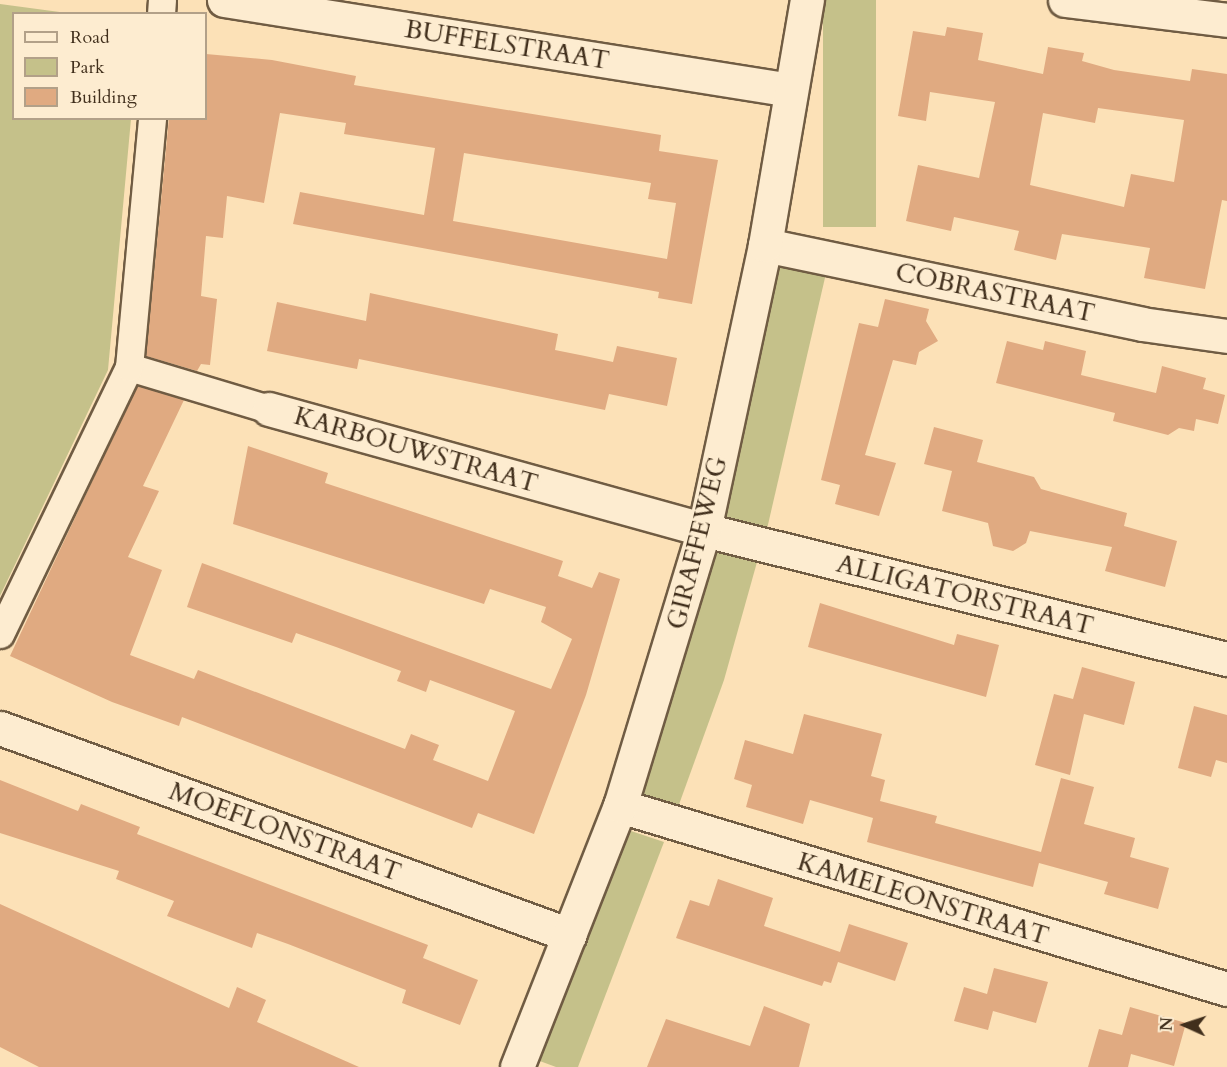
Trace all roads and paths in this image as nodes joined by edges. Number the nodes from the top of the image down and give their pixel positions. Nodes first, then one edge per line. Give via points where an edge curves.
1 (224, 0) edge
2 (807, 0) edge
3 (1065, 0) edge
4 (1227, 20) edge
5 (791, 90) junction
6 (152, 120) edge
7 (765, 245) junction
8 (1227, 336) edge
9 (129, 367) junction
10 (269, 409) joint
11 (704, 530) junction
12 (0, 634) edge
13 (1227, 659) edge
14 (0, 728) edge
15 (620, 806) junction
16 (570, 935) junction
17 (1227, 990) edge
18 (521, 1066) edge

1 - 5 street, BUFFELSTRAAT
2 - 5 street, GIRAFFEWEG
3 - 4 street
5 - 7 street, GIRAFFEWEG
6 - 9 street
7 - 8 street, COBRASTRAAT via 1142,324
7 - 11 street, GIRAFFEWEG
9 - 10 street, KARBOUWSTRAAT
9 - 12 street
10 - 11 street, KARBOUWSTRAAT
11 - 13 street, ALLIGATORSTRAAT
11 - 15 street, GIRAFFEWEG
14 - 16 street, MOEFLONSTRAAT
15 - 16 street, GIRAFFEWEG
15 - 17 street, KAMELEONSTRAAT
16 - 18 street, GIRAFFEWEG

